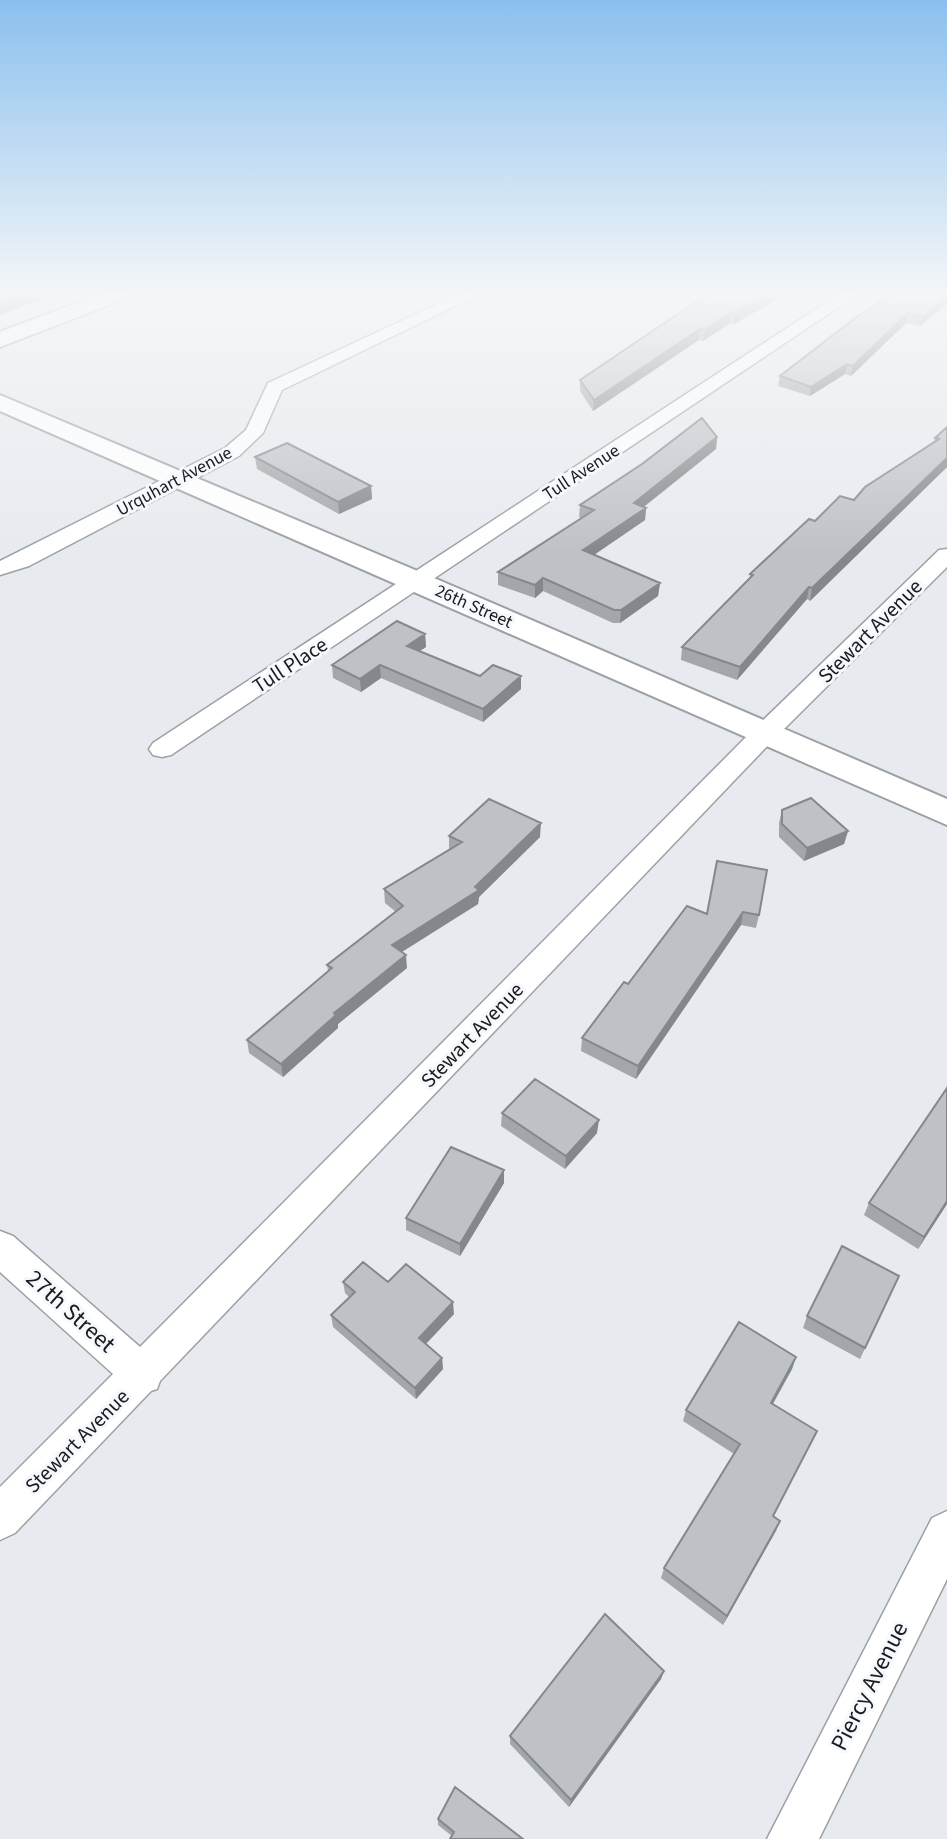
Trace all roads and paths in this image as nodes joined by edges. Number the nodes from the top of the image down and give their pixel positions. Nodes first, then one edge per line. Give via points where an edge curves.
1 (289, 380) edge
2 (721, 380) edge
3 (0, 402) edge
4 (178, 480) junction
5 (947, 555) edge
6 (0, 568) edge
7 (417, 581) junction
8 (765, 733) junction
9 (162, 749) dead end
10 (947, 813) edge
11 (0, 1248) edge
12 (143, 1375) junction
13 (0, 1518) edge
14 (947, 1533) edge
15 (792, 1839) edge

1 - 4 street, Urquhart Avenue via 274,387 254,433 232,452
2 - 7 street, Tull Avenue
3 - 4 street, 26th Street
4 - 6 street, Urquhart Avenue
4 - 7 street, 26th Street
5 - 8 street, Stewart Avenue
7 - 8 street, 26th Street
7 - 9 street, Tull Place
8 - 10 street, 26th Street
8 - 12 street, Stewart Avenue
11 - 12 street, 27th Street
12 - 13 street, Stewart Avenue
14 - 15 street, Piercy Avenue

